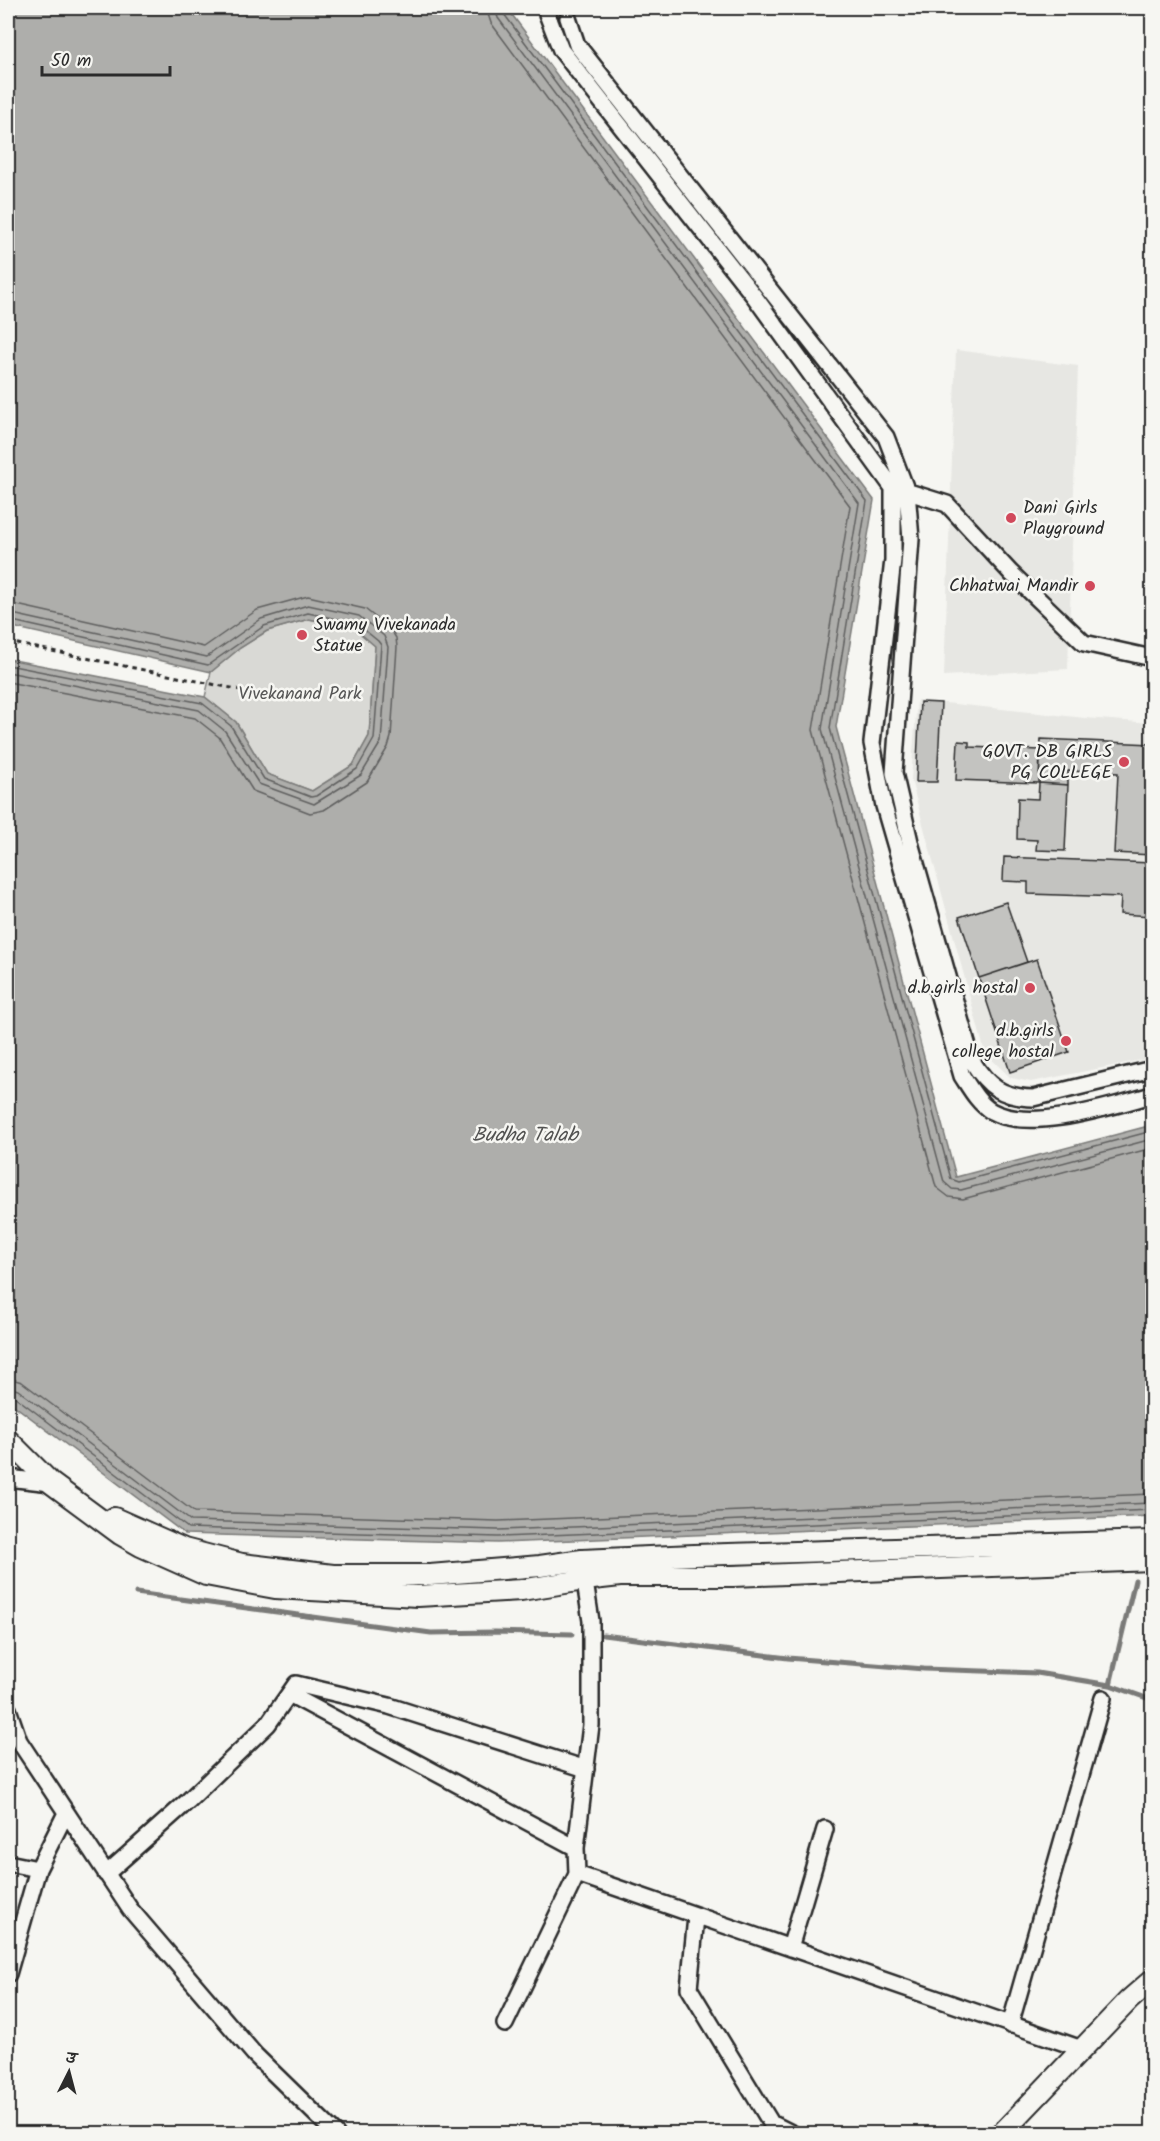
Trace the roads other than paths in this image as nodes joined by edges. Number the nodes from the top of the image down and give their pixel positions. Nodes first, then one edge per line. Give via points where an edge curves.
1 (547, 14) dead end
2 (568, 18) dead end
3 (900, 490) junction
4 (1152, 658) edge
5 (1152, 1069) edge
6 (1152, 1095) edge
7 (8, 1440) edge
8 (8, 1478) edge
9 (59, 1488) junction
10 (1152, 1541) edge
11 (1152, 1560) edge
12 (583, 1570) junction
13 (289, 1694) junction
14 (1103, 1698) dead end
15 (8, 1708) edge
16 (11, 1725) edge
17 (586, 1769) junction
18 (66, 1813) junction
19 (825, 1829) dead end
20 (576, 1848) junction
21 (8, 1863) edge
22 (38, 1869) junction
23 (106, 1874) junction
24 (577, 1874) junction
25 (696, 1917) junction
26 (790, 1948) junction
27 (8, 1974) edge
28 (1152, 1980) edge
29 (505, 2024) dead end
30 (1010, 2025) junction
31 (1082, 2049) junction
32 (336, 2133) edge
33 (793, 2133) edge
34 (1001, 2133) edge

1 - 3 street via 561,50
2 - 3 street via 577,45 886,437
3 - 4 street via 947,504 1084,643
3 - 5 street via 911,539 894,773 972,1061 995,1088 1014,1098 1033,1098
3 - 6 street via 872,743 884,806 962,1076 978,1100 1011,1119 1086,1112
7 - 9 street
8 - 9 street
9 - 12 street via 112,1518 184,1549 242,1564 333,1575 430,1575 540,1566
10 - 12 street via 907,1547
11 - 12 street via 733,1576 620,1576
12 - 17 street via 591,1622 591,1725
13 - 17 street via 296,1684 390,1706
13 - 20 street
13 - 23 street via 268,1724
14 - 30 street
15 - 16 street
16 - 18 street
17 - 20 street
18 - 22 street
18 - 23 street
19 - 26 street
20 - 24 street
21 - 22 street
22 - 27 street
23 - 32 street via 130,1909 255,2055
24 - 25 street
24 - 29 street
25 - 26 street
25 - 33 street via 689,1988 771,2123
26 - 30 street
28 - 31 street
30 - 31 street
31 - 34 street

